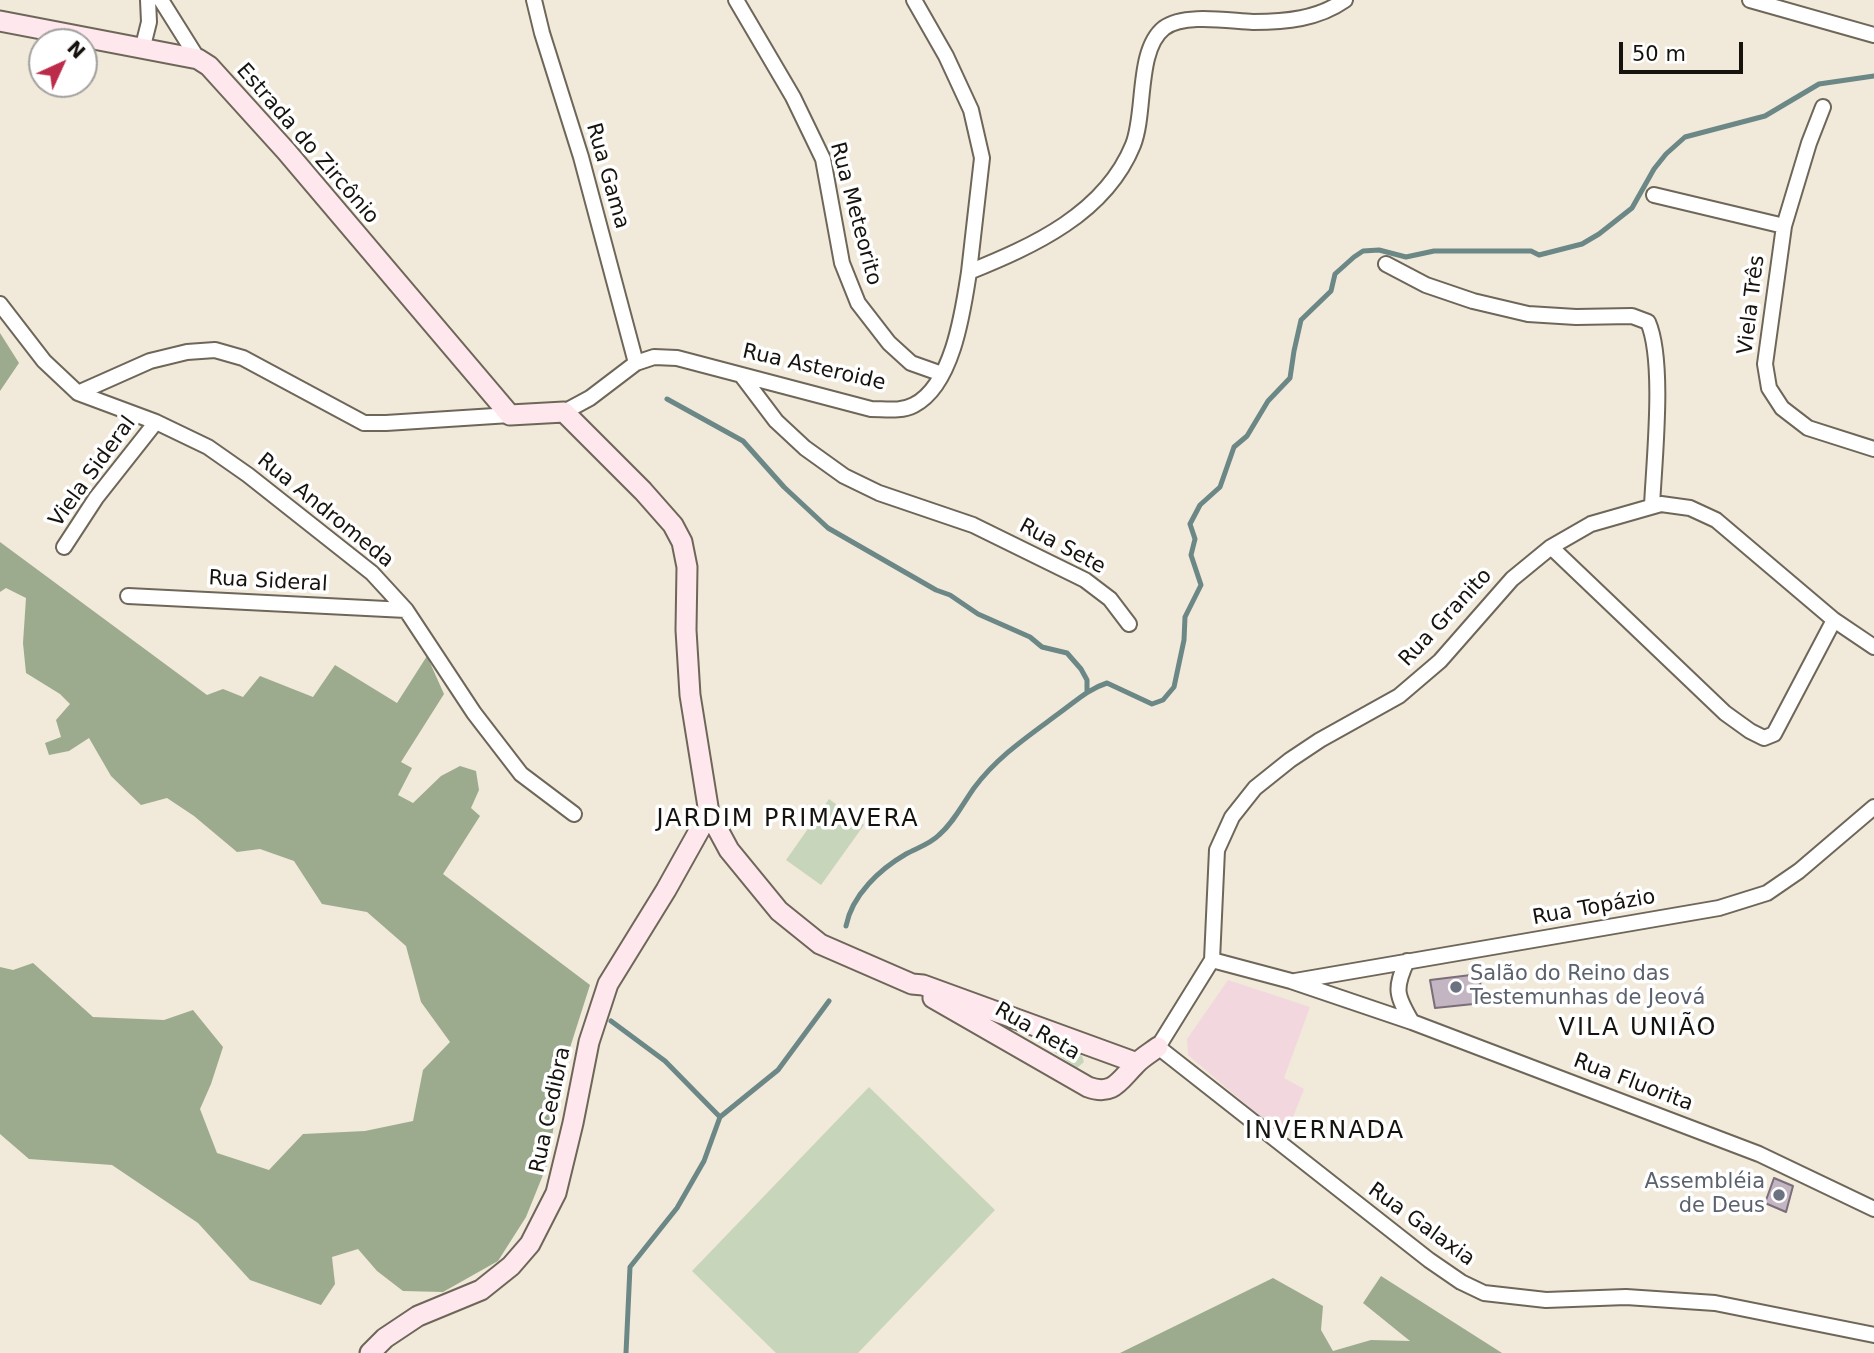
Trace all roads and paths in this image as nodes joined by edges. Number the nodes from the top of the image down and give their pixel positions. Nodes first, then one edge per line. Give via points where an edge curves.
1 (148, 0) edge
2 (161, 0) edge
3 (534, 0) edge
4 (736, 0) edge
5 (914, 0) edge
6 (1345, 0) edge
7 (1750, 0) edge
8 (0, 21) edge
9 (1874, 35) edge
10 (142, 50) junction
11 (198, 59) junction
12 (1823, 107) dead end
13 (1654, 195) dead end
14 (1784, 226) junction
15 (1386, 264) dead end
16 (969, 272) junction
17 (0, 304) edge
18 (636, 363) junction
19 (942, 374) junction
20 (742, 376) junction
21 (78, 393) junction
22 (564, 412) junction
23 (510, 415) junction
24 (156, 422) junction
25 (1874, 449) edge
26 (1652, 506) junction
27 (65, 547) dead end
28 (1551, 547) junction
29 (128, 596) dead end
30 (406, 610) junction
31 (1833, 620) junction
32 (1129, 624) dead end
33 (1874, 647) edge
34 (1874, 807) edge
35 (709, 813) junction
36 (574, 814) dead end
37 (1212, 960) junction
38 (1407, 961) junction
39 (1291, 981) junction
40 (912, 984) junction
41 (1412, 1022) junction
42 (1158, 1048) junction
43 (1137, 1063) junction
44 (1874, 1209) edge
45 (1874, 1335) edge
46 (370, 1353) edge

1 - 10 street via 149,22
2 - 11 street
3 - 18 street, Rua Gama
4 - 19 street, Rua Meteorito via 823,159 842,262 858,303 911,363
5 - 16 street, Rua Asteroide via 971,110 982,158
6 - 16 street via 1306,19 1180,21 1164,29 1147,58 1136,133 1121,168 1095,200 1056,231
7 - 9 street
8 - 10 street
10 - 11 street
11 - 23 street, Estrada do Zircônio via 286,151
12 - 14 street, Viela Três
13 - 14 street
14 - 25 street, Viela Três via 1765,364 1769,388 1782,408 1808,428
15 - 26 street via 1473,302 1528,314 1632,316 1647,323 1653,342 1656,416
16 - 19 street, Rua Asteroide via 955,339
17 - 21 street, Rua Andromeda via 44,361
18 - 20 street, Rua Asteroide via 677,358
18 - 22 street, Rua Asteroide
19 - 20 street, Rua Asteroide via 928,394 901,410 871,409
20 - 32 street, Rua Sete via 776,421 805,449 844,476 973,525 1092,584
21 - 23 street via 150,361 215,350 243,358 363,423
21 - 24 street, Rua Andromeda
22 - 23 street, Rua Asteroide
22 - 35 street via 673,525 682,542 687,567 690,695
24 - 27 street, Viela Sideral via 96,498
24 - 30 street, Rua Andromeda via 208,447 248,475 372,573
26 - 28 street, Rua Granito via 1591,524
26 - 31 street, Rua Granito via 1690,508 1716,520
28 - 31 street via 1725,713 1764,738 1774,734
28 - 37 street, Rua Granito via 1511,579 1440,661 1399,695 1320,740 1255,788 1232,817 1217,850
29 - 30 street, Rua Sideral
30 - 36 street, Rua Andromeda via 521,775
31 - 33 street, Rua Granito
34 - 38 street, Rua Topázio via 1767,893 1719,908
35 - 40 street, Rua Reta via 729,850 779,911 820,944
35 - 46 street, Rua Cedibra via 608,984 589,1042 556,1193 530,1244 481,1290 418,1316
37 - 39 street, Rua Fluorita
37 - 42 street, Rua Granito
38 - 39 street, Rua Topázio
38 - 41 street via 1397,990
39 - 41 street, Rua Fluorita
40 - 43 street, Rua Reta
40 - 43 street, Rua Reta via 1088,1087 1101,1091 1114,1087
41 - 44 street, Rua Fluorita via 1759,1154
42 - 43 street, Rua Reta
42 - 45 street, Rua Galaxia via 1429,1260 1484,1293 1546,1300 1626,1297 1715,1303

